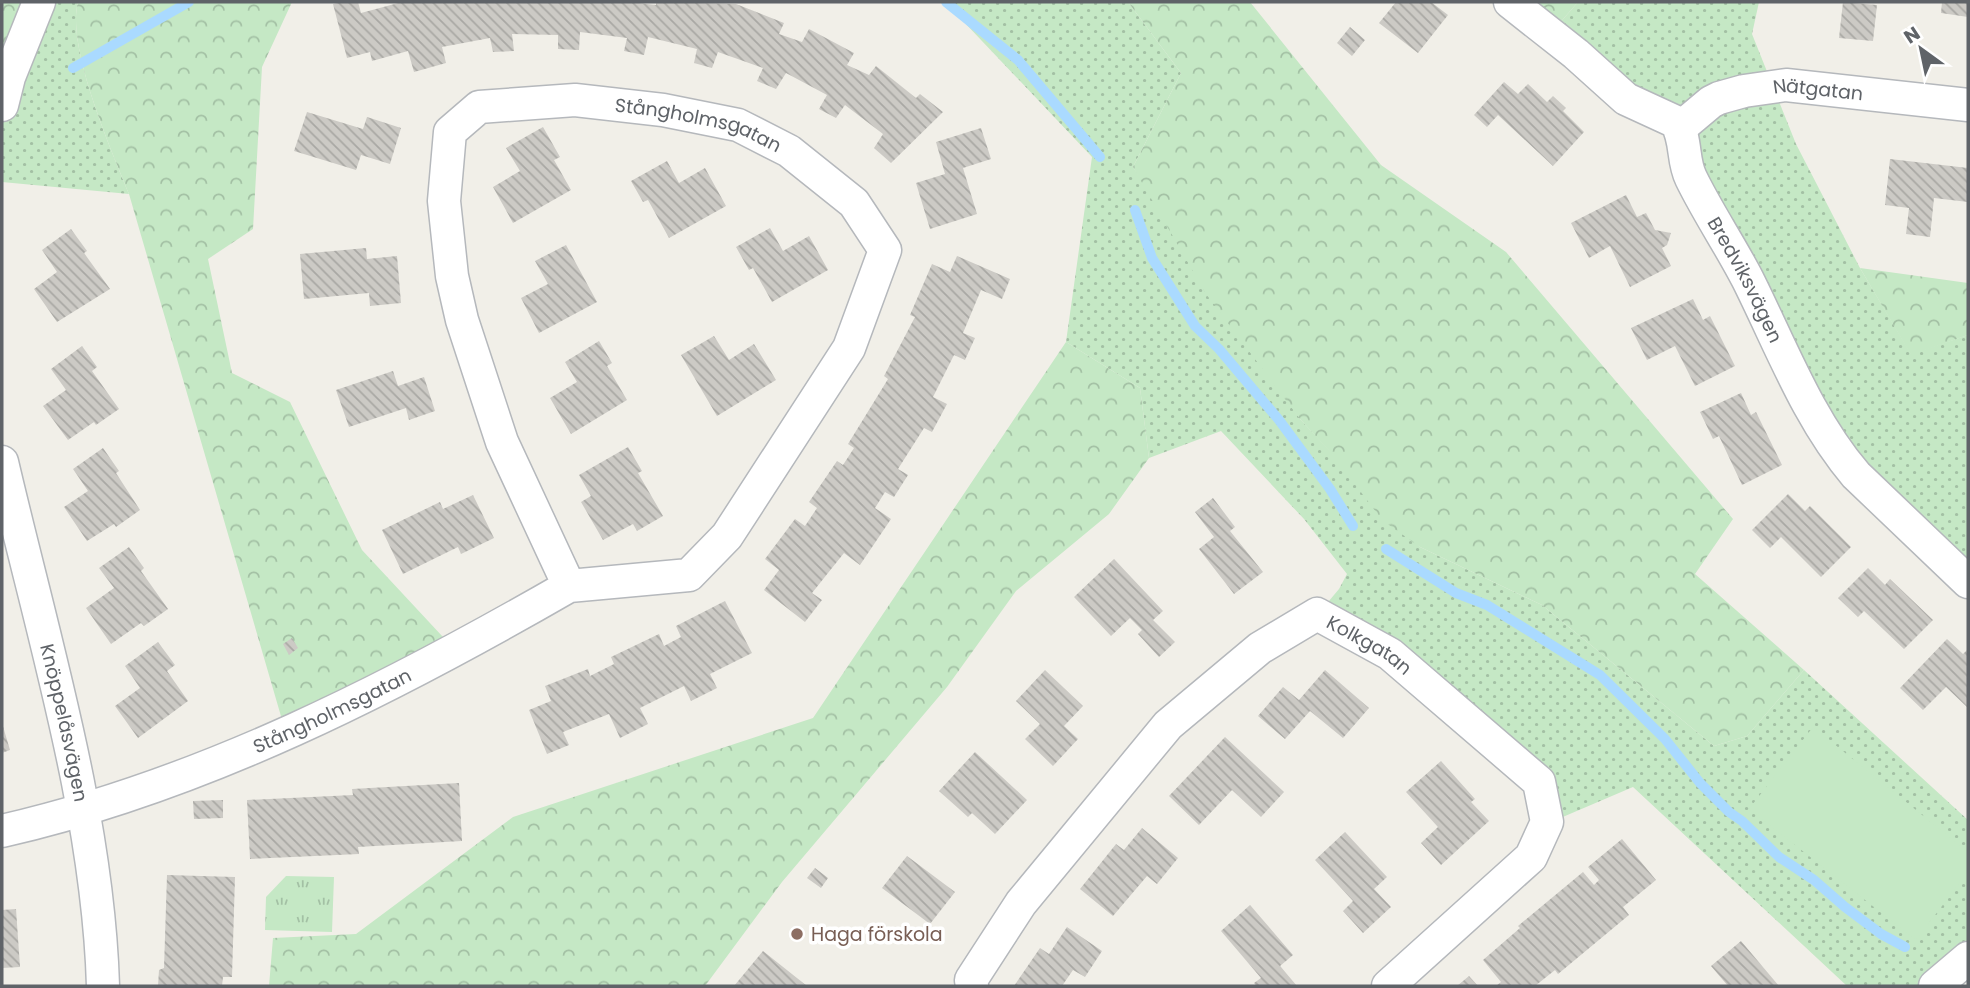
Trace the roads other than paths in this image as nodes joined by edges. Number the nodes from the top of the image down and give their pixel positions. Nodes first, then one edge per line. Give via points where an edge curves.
1 (39, 2) edge
2 (1510, 2) edge
3 (2, 105) edge
4 (1968, 105) edge
5 (1680, 128) junction
6 (2, 462) edge
7 (1968, 582) edge
8 (569, 586) junction
9 (82, 809) junction
10 (2, 831) edge
11 (1968, 958) edge
12 (103, 986) edge
13 (972, 986) edge
14 (1388, 986) edge
15 (1936, 986) edge

1 - 3 street
2 - 5 street via 1626,99 1670,117
4 - 5 street, Nätgatan via 1786,85 1719,98
5 - 7 street, Bredviksvägen via 1690,176 1840,457
6 - 9 street, Knöppelåsvägen
8 - 8 street, Stångholmsgatan via 502,442 462,320 444,201 450,132 480,107 575,100 738,125 789,151 854,203 885,250 849,348 727,536 689,575
8 - 9 street, Stångholmsgatan via 354,703 195,771
9 - 10 street, Stångholmsgatan
9 - 12 street, Knöppelåsvägen
11 - 15 street
13 - 14 street, Kolkgatan via 971,980 1021,903 1168,725 1260,648 1317,614 1390,654 1539,782 1548,822 1531,857

